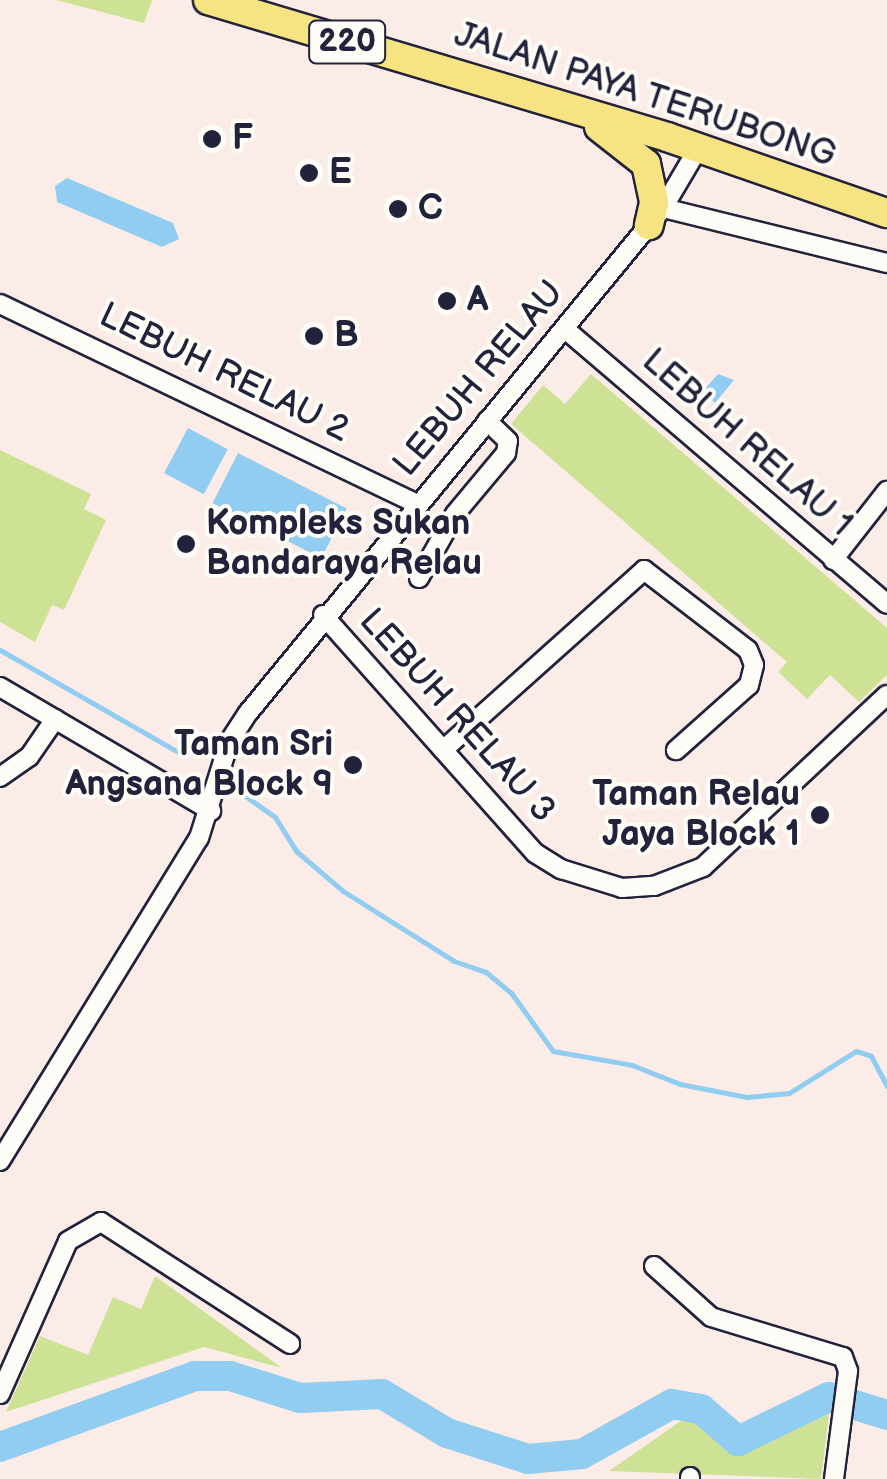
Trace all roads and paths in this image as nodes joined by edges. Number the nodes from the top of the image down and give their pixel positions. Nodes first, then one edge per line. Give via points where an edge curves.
1 (208, 0) edge
2 (561, 106) junction
3 (699, 148) junction
4 (887, 212) edge
5 (656, 217) junction
6 (887, 263) edge
7 (0, 304) edge
8 (565, 329) junction
9 (487, 421) junction
10 (887, 491) edge
11 (418, 504) junction
12 (833, 560) junction
13 (418, 578) dead end
14 (887, 604) edge
15 (323, 616) junction
16 (0, 687) edge
17 (887, 695) edge
18 (55, 719) junction
19 (443, 750) junction
20 (676, 750) dead end
21 (0, 778) edge
22 (211, 811) junction
23 (0, 1162) edge
24 (654, 1266) dead end
25 (290, 1344) dead end
26 (0, 1394) edge
27 (834, 1479) edge

1 - 2 main road, JALAN PAYA TERUBONG / 220
2 - 3 main road, JALAN PAYA TERUBONG / 220
2 - 5 main road via 639,154 652,181
3 - 4 main road, JALAN PAYA TERUBONG / 220
3 - 5 street, LEBUH RELAU
5 - 6 street
5 - 8 street, LEBUH RELAU
7 - 11 street, LEBUH RELAU 2
8 - 9 street, LEBUH RELAU
8 - 12 street, LEBUH RELAU 1
9 - 11 street, LEBUH RELAU
9 - 13 street via 506,437 506,453 455,514
10 - 12 street
11 - 15 street, LEBUH RELAU
12 - 14 street, LEBUH RELAU 1
15 - 19 street, LEBUH RELAU 3
15 - 22 street, LEBUH RELAU via 230,742
16 - 18 street
17 - 19 street, LEBUH RELAU 3 via 703,867 654,886 607,885 546,862
18 - 21 street via 29,756
18 - 22 street
19 - 20 street via 644,570 748,650 754,664 749,685
22 - 23 street, LEBUH RELAU
24 - 27 street via 711,1318 836,1352 847,1365
25 - 26 street via 101,1222 68,1241

